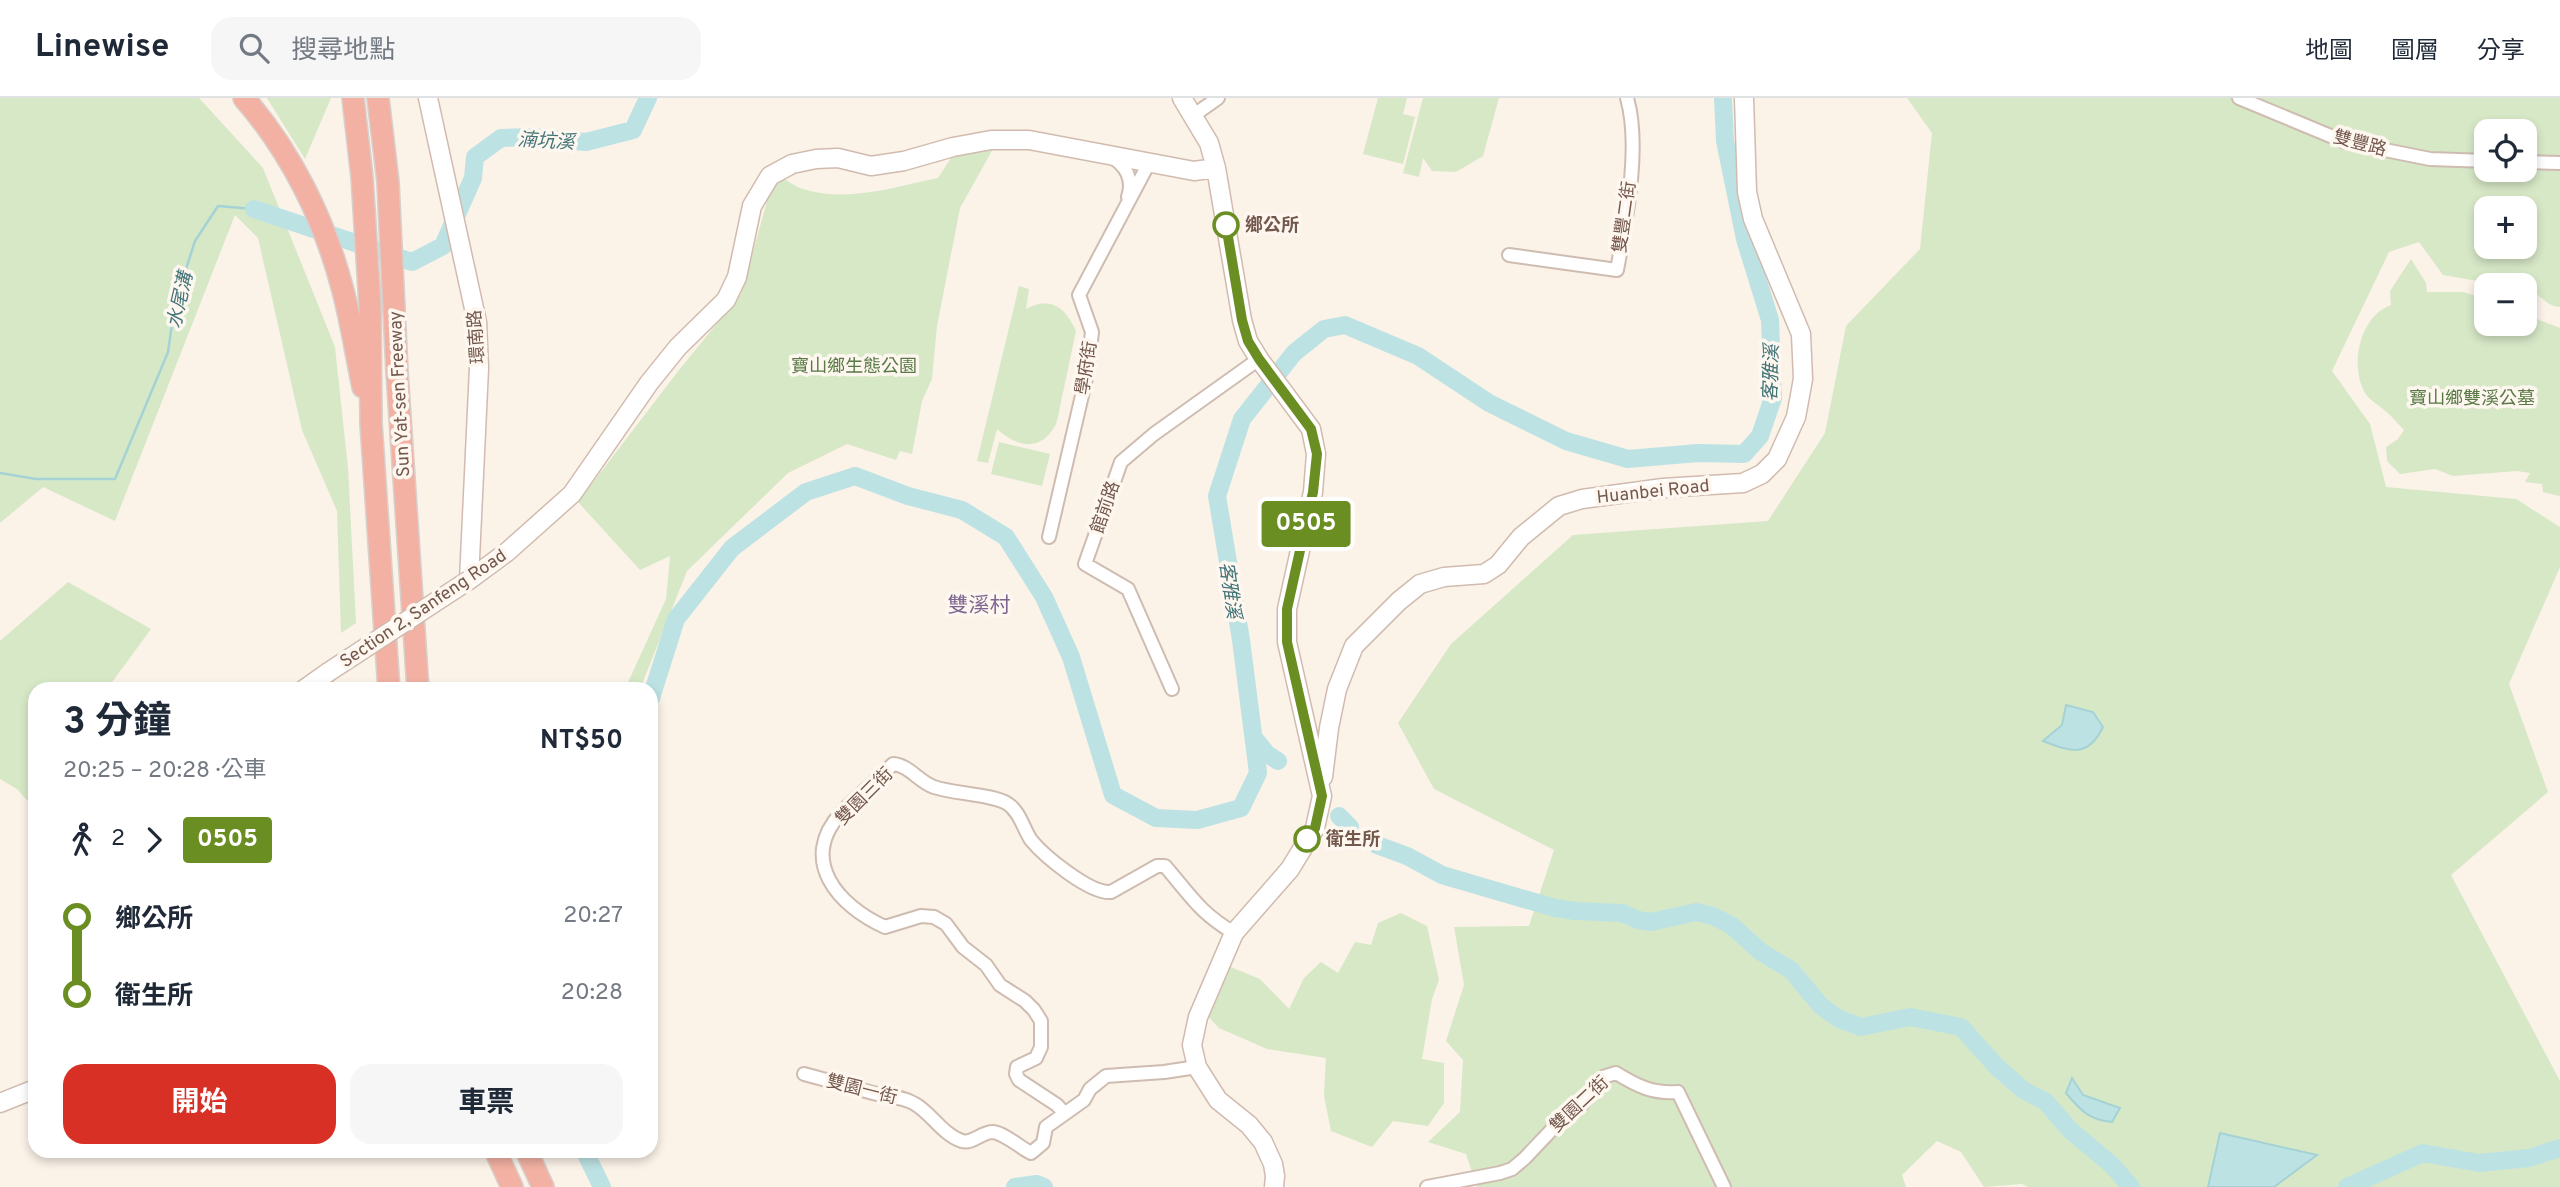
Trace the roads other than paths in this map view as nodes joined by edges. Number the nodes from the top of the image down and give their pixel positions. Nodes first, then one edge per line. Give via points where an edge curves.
1 (244, 98) edge
2 (353, 98) edge
3 (378, 98) edge
4 (428, 98) edge
5 (1182, 98) edge
6 (1218, 98) edge
7 (1627, 98) edge
8 (1744, 98) edge
9 (2239, 98) edge
10 (1194, 115) junction
11 (1105, 153) junction
12 (1150, 161) junction
13 (2474, 161) edge
14 (2537, 162) edge
15 (2560, 163) edge
16 (1216, 168) junction
17 (1124, 209) junction
18 (1510, 254) dead end
19 (1259, 359) junction
20 (371, 424) junction
21 (1049, 537) dead end
22 (468, 580) junction
23 (314, 682) edge
24 (388, 682) edge
25 (417, 682) edge
26 (1172, 690) dead end
27 (1322, 796) junction
28 (1234, 933) junction
29 (1197, 1067) junction
30 (804, 1074) dead end
31 (28, 1093) edge
32 (0, 1103) edge
33 (1064, 1113) junction
34 (499, 1158) edge
35 (530, 1158) edge
36 (512, 1187) edge
37 (543, 1187) edge
38 (1274, 1187) edge
39 (1427, 1187) edge
40 (1724, 1187) edge

1 - 20 highway via 284,153 326,237
2 - 20 highway, Sun Yat-sen Freeway via 362,177
3 - 25 highway, Sun Yat-sen Freeway via 388,182
4 - 22 street, 環南路 via 477,323 479,368
5 - 10 street
6 - 10 street
7 - 18 street, 雙豐二街 via 1633,118 1629,204 1617,270
8 - 27 street, Huanbei Road via 1746,192 1801,334 1804,379 1797,416 1777,459 1762,474 1743,483 1663,488 1559,506 1484,575 1444,577 1420,584 1354,646 1337,690
9 - 13 street, 雙豐路 via 2345,142 2430,159
10 - 16 street
11 - 12 street, Section 2, Sanfeng Road
11 - 17 street, 學府街 via 1128,174 1131,189
11 - 22 street, Section 2, Sanfeng Road via 1029,140 991,140 872,166 838,158 816,159 792,163 770,176 752,206 737,277 726,300 649,383 572,495
12 - 16 street, Section 2, Sanfeng Road via 1194,171
12 - 17 street, 學府街
14 - 15 street
16 - 19 street via 1242,320
17 - 21 street, 學府街 via 1079,295 1092,332
19 - 26 street, 館前路 via 1121,462 1085,564 1128,589
19 - 27 street via 1311,429 1317,454 1287,609 1287,642
20 - 24 highway, Sun Yat-sen Freeway
22 - 23 street, Section 2, Sanfeng Road, bridge
27 - 28 street, Huanbei Road via 1315,828 1290,869
28 - 29 street, Huanbei Road via 1198,1017 1192,1045
28 - 33 street, 雙園三街 via 1194,903 1165,866 1102,893 1049,857 1007,803 922,783 901,765 893,764 840,814 825,839 821,865 837,892 885,927 921,916 946,924 1000,985 1025,1001 1041,1021 1037,1058 1017,1067 1016,1074
29 - 33 street, 雙園一街 via 1106,1076
29 - 38 street via 1218,1100 1263,1142 1273,1164
30 - 33 street, 雙園一街 via 907,1100 962,1141 991,1132 1031,1153 1043,1143 1046,1127
31 - 32 street
34 - 36 highway
35 - 37 highway
39 - 40 street, 雙園二街 via 1512,1168 1579,1108 1603,1077 1616,1073 1636,1086 1678,1092

